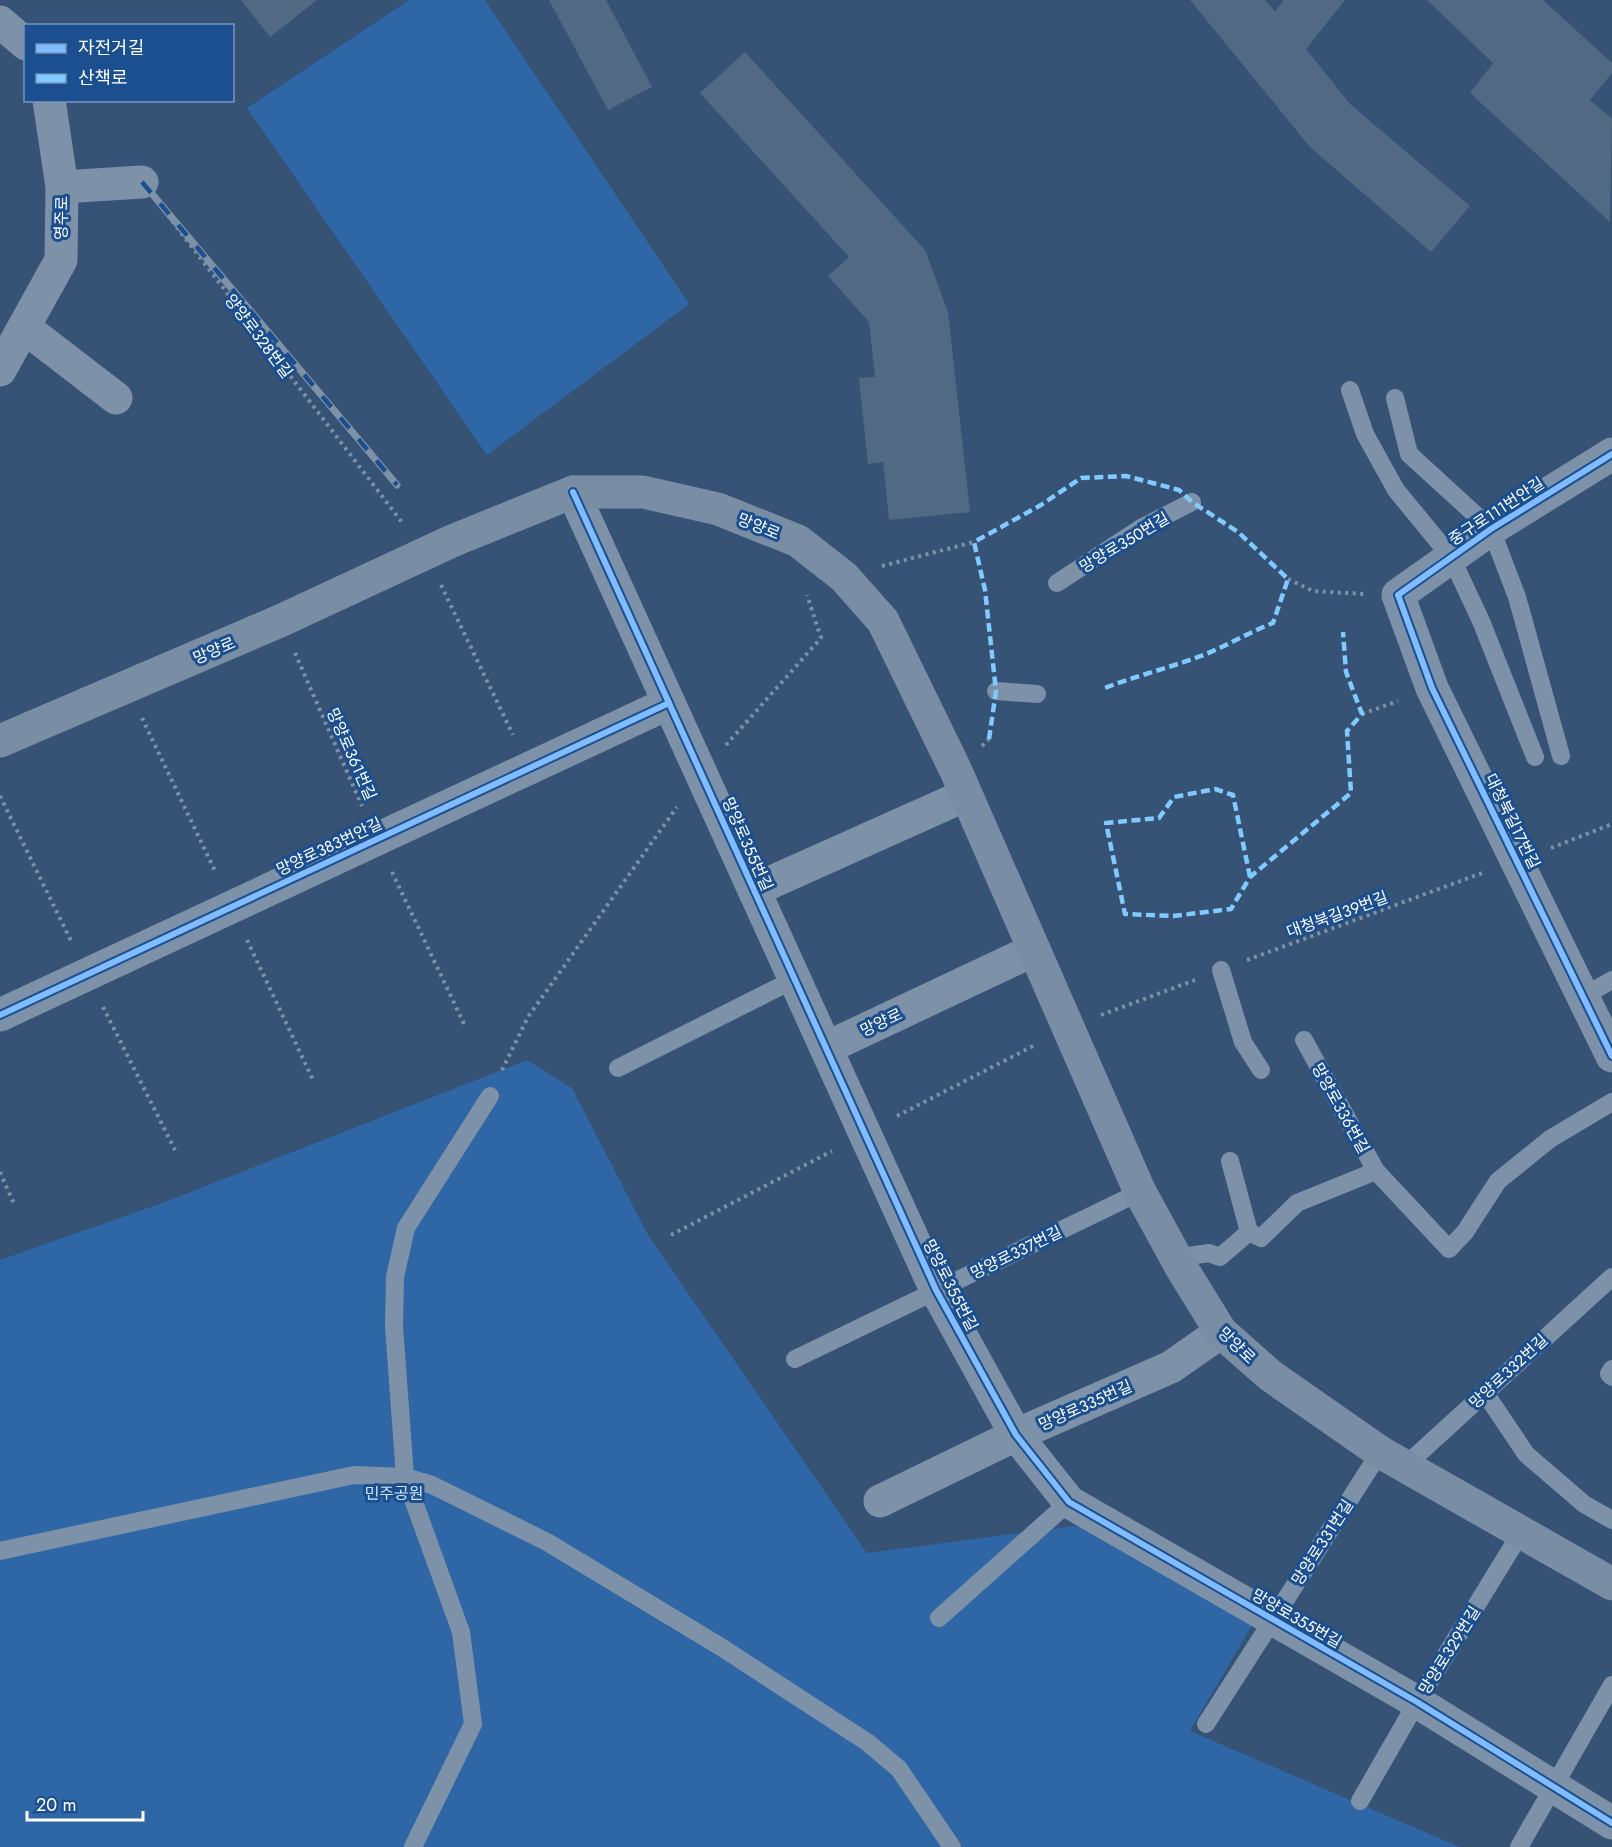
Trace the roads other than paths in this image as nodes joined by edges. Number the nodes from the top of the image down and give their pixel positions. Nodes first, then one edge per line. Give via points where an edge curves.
1 (0, 22) edge
2 (24, 42) edge
3 (49, 102) edge
4 (142, 182) road end
5 (62, 187) junction
6 (25, 328) junction
7 (0, 370) edge
8 (1350, 390) dead end
9 (116, 398) dead end
10 (1395, 398) dead end
11 (1612, 454) edge
12 (573, 492) junction
13 (1192, 502) dead end
14 (1491, 529) junction
15 (1450, 557) junction
16 (1057, 583) dead end
17 (1398, 595) joint
18 (996, 691) dead end
19 (1036, 694) dead end
20 (669, 703) junction
21 (0, 741) edge
22 (1561, 756) dead end
23 (1535, 757) dead end
24 (966, 795) junction
25 (754, 890) junction
26 (1034, 950) junction
27 (1221, 970) road end
28 (795, 979) junction
29 (1612, 980) edge
30 (1582, 997) junction
31 (0, 1015) edge
32 (1304, 1040) dead end
33 (826, 1048) junction
34 (1612, 1056) edge
35 (618, 1068) dead end
36 (1261, 1070) dead end
37 (490, 1096) road end
38 (1612, 1102) edge
39 (1230, 1161) dead end
40 (1376, 1171) junction
41 (1140, 1191) junction
42 (1249, 1232) junction
43 (1180, 1267) junction
44 (1612, 1277) edge
45 (936, 1290) junction
46 (1221, 1332) junction
47 (795, 1359) dead end
48 (1612, 1370) edge
49 (1612, 1377) edge
50 (1485, 1393) junction
51 (1016, 1436) junction
52 (1393, 1459) junction
53 (405, 1477) junction
54 (880, 1501) dead end
55 (1069, 1502) junction
56 (1612, 1520) edge
57 (1522, 1531) junction
58 (0, 1551) edge
59 (1612, 1584) edge
60 (939, 1618) dead end
61 (1273, 1619) junction
62 (1612, 1686) edge
63 (1417, 1702) junction
64 (1206, 1724) dead end
65 (1554, 1789) junction
66 (1360, 1801) dead end
67 (1612, 1823) edge
68 (413, 1847) edge
69 (952, 1847) edge
70 (1519, 1847) edge

1 - 2 street
3 - 5 street, 영주로
4 - 5 street
5 - 6 street, 영주로 via 61,260
6 - 7 street, 영주로
6 - 9 street
8 - 15 lane via 1365,434 1396,490
10 - 14 lane, 중구로111번안길 via 1409,454
11 - 14 street, 중구로111번안길
12 - 20 street, 망양로355번길
12 - 21 main road, 망양로
12 - 24 main road, 망양로 via 643,492 717,509 798,541 844,576 883,621
13 - 16 lane, 망양로350번길 via 1141,528
14 - 15 street, 중구로111번안길
14 - 22 lane via 1517,597
15 - 17 street, 중구로111번안길
15 - 23 lane
17 - 30 street, 대청북길17번길 via 1432,688
18 - 19 lane
20 - 25 street, 망양로355번길
20 - 31 street, 망양로383번안길
24 - 25 street
24 - 26 main road, 망양로
25 - 28 street, 망양로355번길
26 - 33 street, 망양로
26 - 41 main road, 망양로
27 - 36 lane via 1243,1042
28 - 33 street, 망양로355번길
28 - 35 lane
29 - 30 lane
30 - 34 street, 대청북길17번길
32 - 40 lane, 망양로336번길
33 - 45 street, 망양로355번길
37 - 53 lane via 406,1228 395,1277 394,1326
38 - 40 lane via 1550,1139 1498,1181 1465,1233 1449,1249
39 - 42 lane
40 - 42 lane, 망양로336번길 via 1297,1203 1261,1238
41 - 43 main road, 망양로
41 - 45 lane, 망양로337번길
42 - 43 lane, 망양로336번길 via 1220,1257 1209,1253 1189,1256
43 - 46 main road, 망양로
44 - 50 lane, 망양로332번길
45 - 47 lane, 망양로337번길
45 - 51 street, 망양로355번길
46 - 51 street, 망양로335번길 via 1171,1367
46 - 52 main road, 망양로 via 1271,1376
48 - 49 lane
50 - 52 lane, 망양로332번길
50 - 56 lane via 1526,1454 1584,1504
51 - 54 street, 망양로335번길
51 - 55 street, 망양로355번길
52 - 57 main road, 망양로
52 - 61 lane, 망양로331번길
53 - 58 lane via 354,1475
53 - 68 lane via 461,1632 473,1724
53 - 69 lane via 432,1485 547,1542 721,1647 867,1742 900,1769
55 - 60 lane
55 - 61 street, 망양로355번길
57 - 59 main road, 망양로
57 - 63 lane, 망양로329번길
61 - 63 street, 망양로355번길
61 - 64 lane, 망양로331번길
62 - 65 lane
63 - 65 street, 망양로355번길
63 - 66 lane, 망양로329번길
65 - 67 street, 망양로355번길
65 - 70 lane

